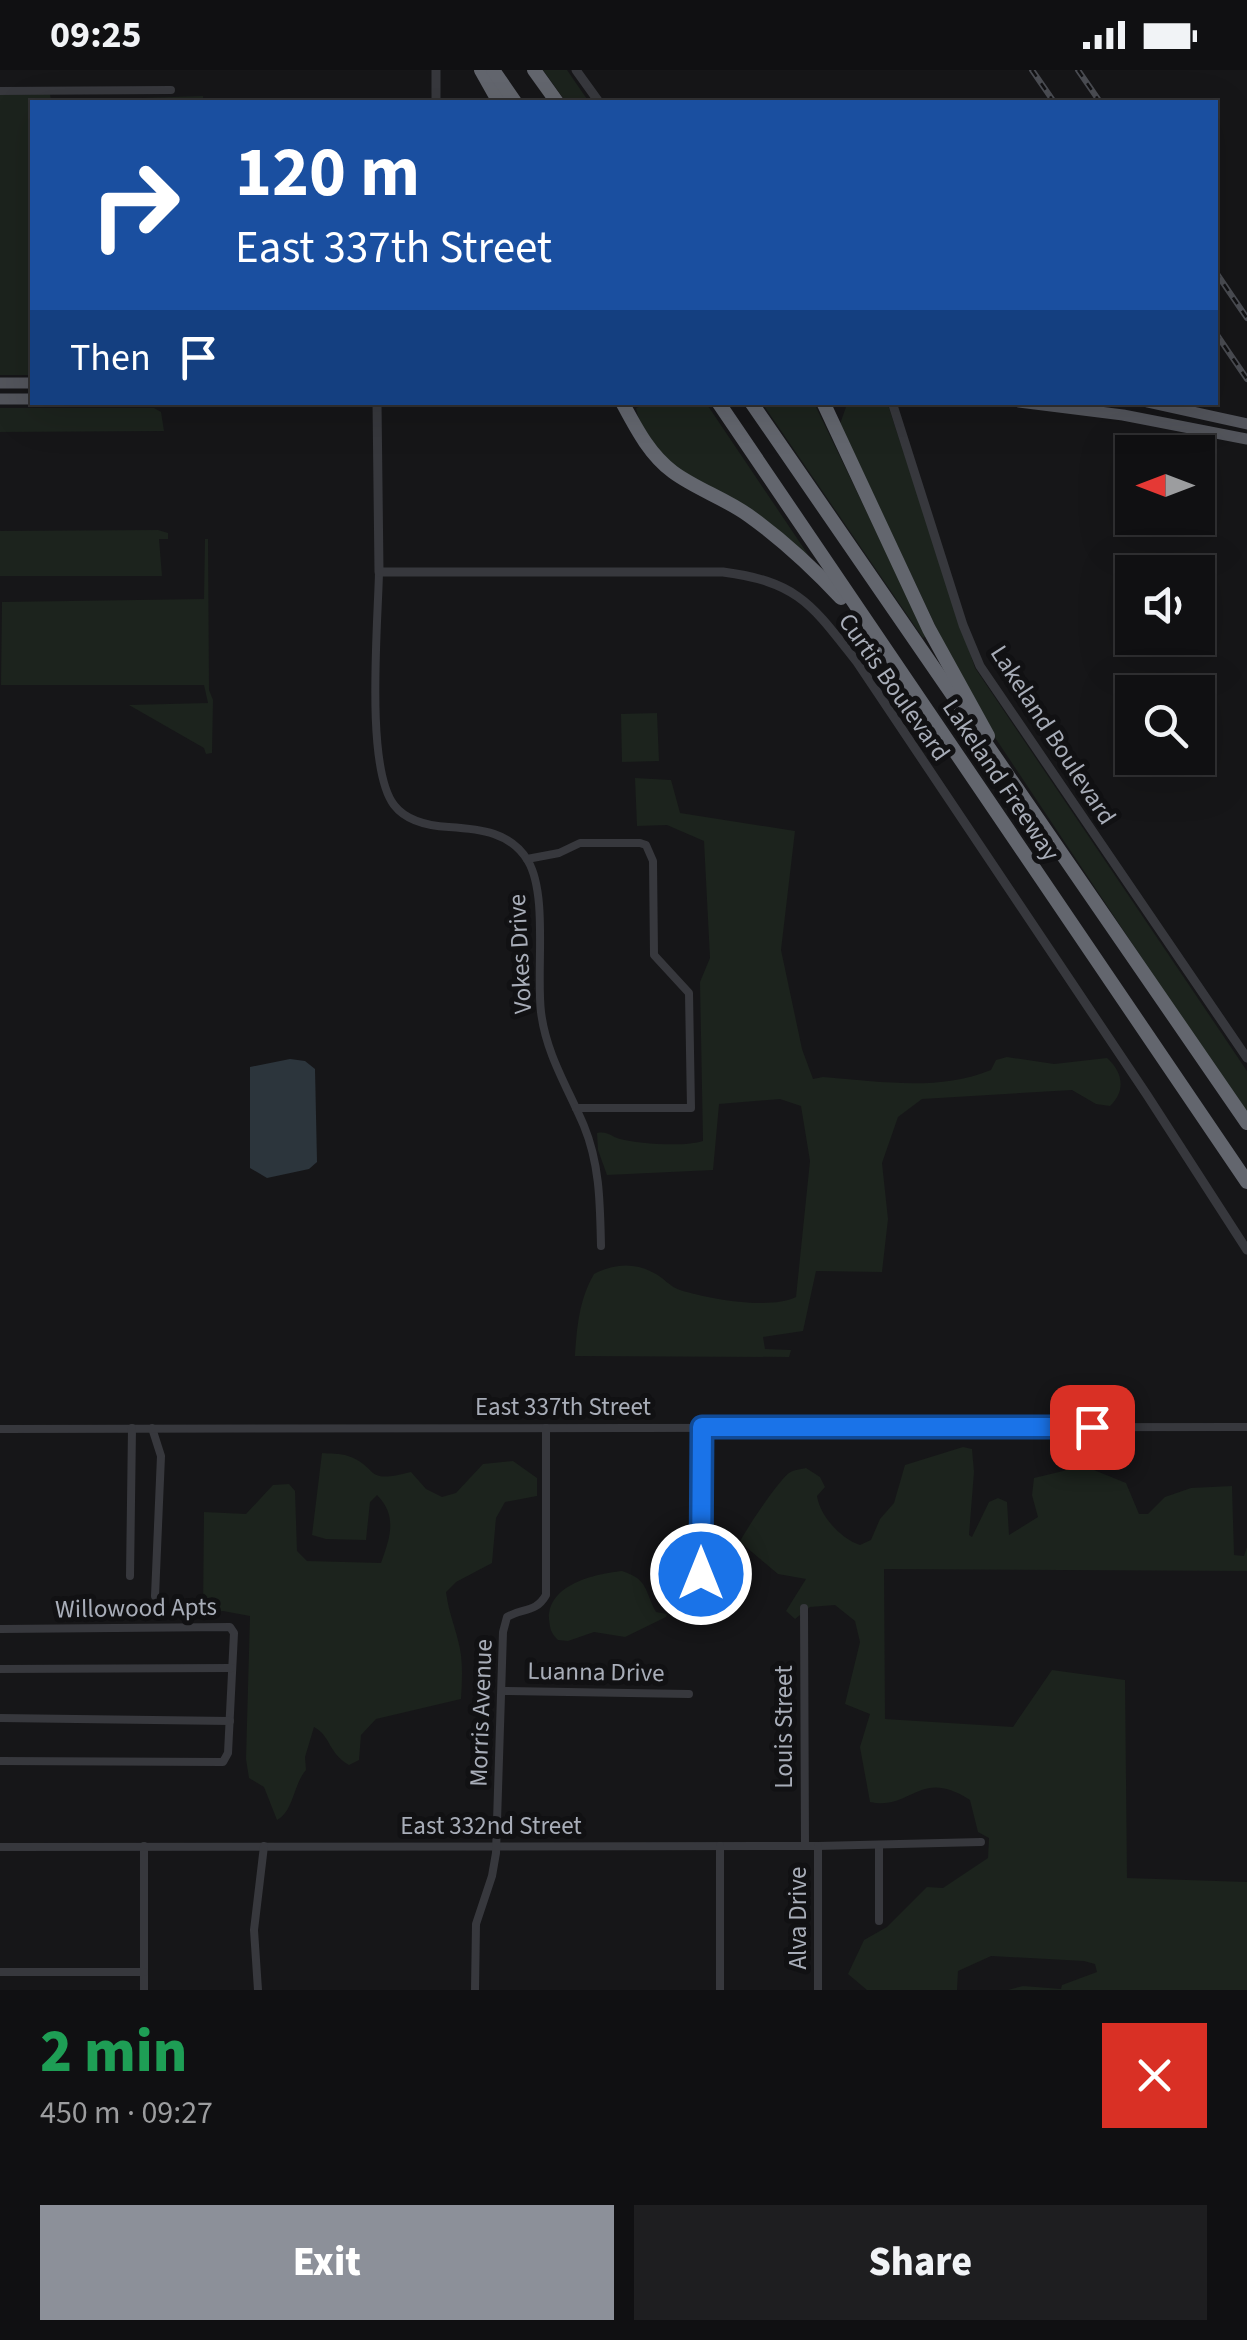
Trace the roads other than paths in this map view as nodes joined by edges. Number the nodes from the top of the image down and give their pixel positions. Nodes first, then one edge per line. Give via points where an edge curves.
1 (436, 70) edge
2 (481, 70) edge
3 (493, 70) edge
4 (525, 70) edge
5 (534, 70) edge
6 (576, 70) edge
7 (171, 90) dead end
8 (0, 91) edge
9 (436, 100) edge
10 (498, 100) edge
11 (514, 100) edge
12 (546, 100) edge
13 (556, 100) edge
14 (598, 100) edge
15 (0, 383) edge
16 (30, 383) edge
17 (0, 399) edge
18 (30, 399) edge
19 (378, 405) edge
20 (624, 405) edge
21 (720, 405) edge
22 (753, 405) edge
23 (823, 405) edge
24 (893, 405) edge
25 (1044, 405) edge
26 (1161, 405) edge
27 (1247, 424) edge
28 (1242, 438) edge
29 (379, 572) junction
30 (876, 636) junction
31 (1006, 778) junction
32 (527, 859) junction
33 (1247, 1058) edge
34 (576, 1108) junction
35 (1247, 1123) edge
36 (1247, 1182) edge
37 (602, 1246) dead end
38 (1247, 1250) edge
39 (702, 1427) junction
40 (1247, 1427) edge
41 (132, 1428) junction
42 (152, 1428) junction
43 (546, 1428) junction
44 (0, 1429) edge
45 (701, 1574) dead end
46 (130, 1576) dead end
47 (155, 1596) dead end
48 (804, 1608) dead end
49 (0, 1629) edge
50 (232, 1668) junction
51 (0, 1669) edge
52 (503, 1691) junction
53 (689, 1694) dead end
54 (0, 1718) edge
55 (230, 1721) junction
56 (0, 1761) edge
57 (981, 1842) dead end
58 (879, 1845) junction
59 (144, 1846) junction
60 (264, 1846) junction
61 (496, 1846) junction
62 (720, 1846) junction
63 (804, 1846) junction
64 (818, 1846) junction
65 (0, 1847) edge
66 (880, 1922) dead end
67 (0, 1972) edge
68 (144, 1972) junction
69 (144, 1990) edge
70 (258, 1990) edge
71 (474, 1990) edge
72 (720, 1990) edge
73 (818, 1990) edge

1 - 9 street
2 - 10 highway
3 - 11 highway
4 - 12 highway
5 - 13 highway
6 - 14 street
7 - 8 street
15 - 16 main road
17 - 18 main road
19 - 29 street
20 - 30 highway via 660,462 804,558
21 - 30 highway, Lakeland Freeway
22 - 31 highway, Lakeland Freeway
23 - 31 highway
24 - 33 street, Lakeland Boulevard via 980,666
25 - 28 main road
26 - 27 main road
29 - 32 street, Vokes Drive via 377,737 381,776 395,807 424,825 479,828 510,840
29 - 38 street, Curtis Boulevard via 723,572 758,576 812,606 857,662
30 - 36 highway, Lakeland Freeway
31 - 35 highway, Lakeland Freeway
32 - 34 street, Vokes Drive via 539,902 541,1015
32 - 34 street via 580,843 646,846 654,862 654,955 689,993 691,1108
34 - 37 street, Vokes Drive via 600,1180
39 - 40 street, East 337th Street
39 - 43 street, East 337th Street
39 - 45 street
41 - 42 street, East 337th Street
41 - 44 street, East 337th Street
41 - 46 street
42 - 43 street, East 337th Street
42 - 47 street via 161,1456
43 - 52 street, Morris Avenue via 546,1595 532,1610 507,1617
48 - 63 street, Louis Street
49 - 50 street, Willowood Apts via 230,1626
50 - 51 street
50 - 55 street, Willowood Apts
52 - 53 street, Luanna Drive
52 - 61 street, Morris Avenue
54 - 55 street
55 - 56 street, Willowood Apts via 223,1762
57 - 58 street, East 332nd Street
58 - 64 street, East 332nd Street
58 - 66 street
59 - 60 street, East 332nd Street
59 - 65 street, East 332nd Street
59 - 68 street
60 - 61 street, East 332nd Street
60 - 70 street via 254,1930
61 - 62 street, East 332nd Street
61 - 71 street, Morris Avenue via 476,1924
62 - 63 street, East 332nd Street
62 - 72 street
63 - 64 street, East 332nd Street
64 - 73 street, Alva Drive
67 - 68 street
68 - 69 street

